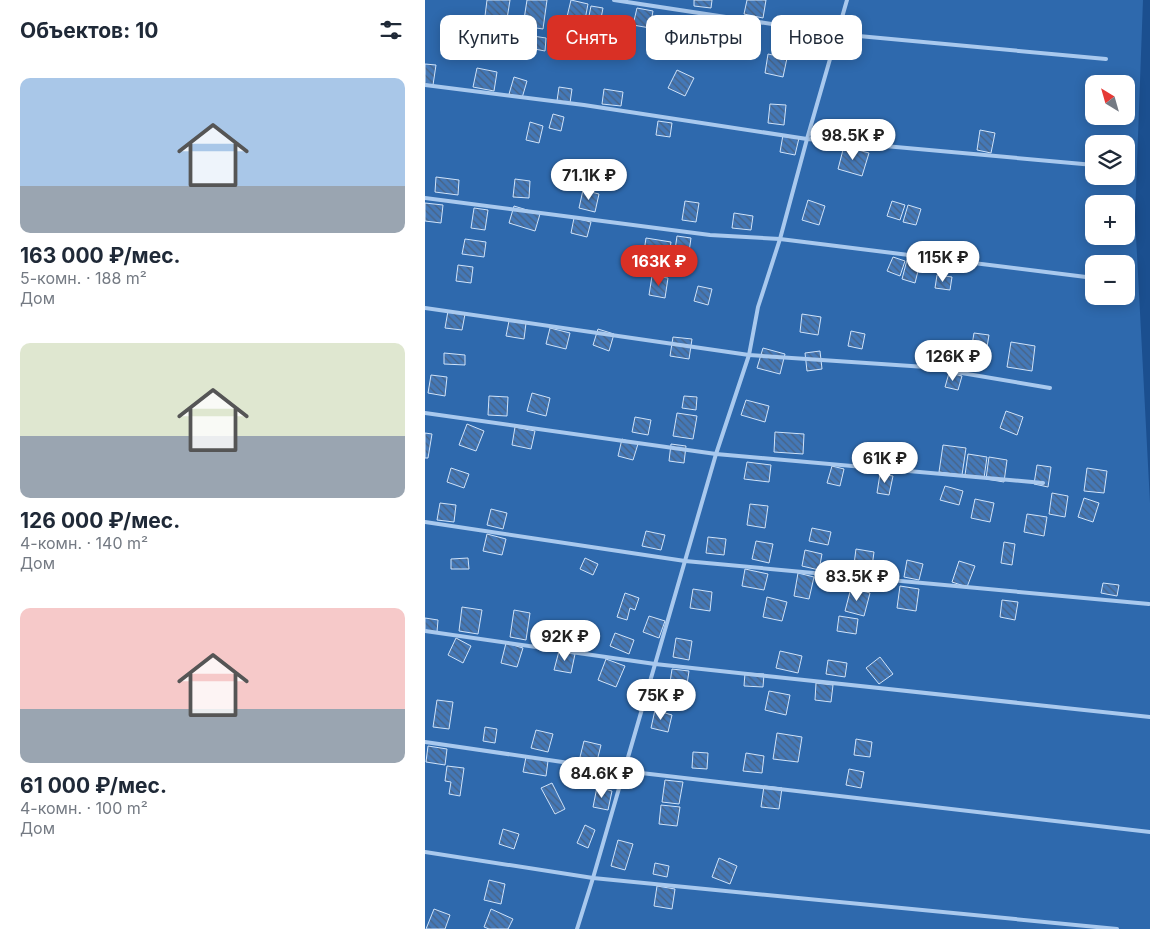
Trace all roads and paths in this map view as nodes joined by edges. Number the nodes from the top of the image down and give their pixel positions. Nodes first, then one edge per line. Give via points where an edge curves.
1 (613, 0) edge
2 (847, 0) edge
3 (843, 15) edge
4 (771, 24) edge
5 (862, 36) edge
6 (1106, 59) dead end
7 (830, 60) edge
8 (425, 85) edge
9 (807, 139) junction
10 (1085, 164) edge
11 (425, 198) edge
12 (780, 239) junction
13 (1085, 276) edge
14 (425, 308) edge
15 (749, 354) junction
16 (1050, 388) dead end
17 (425, 413) edge
18 (716, 454) junction
19 (1043, 483) dead end
20 (425, 522) edge
21 (685, 561) junction
22 (1149, 604) edge
23 (425, 631) edge
24 (655, 664) junction
25 (1150, 717) edge
26 (425, 742) edge
27 (624, 771) junction
28 (1150, 832) edge
29 (425, 852) edge
30 (593, 878) junction
31 (577, 929) edge
32 (1117, 929) edge

1 - 4 lane
2 - 3 lane
5 - 6 lane
7 - 9 lane
8 - 9 lane
9 - 10 lane
9 - 12 lane
11 - 12 lane via 711,235
12 - 13 lane
12 - 15 lane via 759,307
14 - 15 lane
15 - 16 lane via 926,367
15 - 18 lane
17 - 18 lane
18 - 19 lane
18 - 21 lane
20 - 21 lane
21 - 22 lane
21 - 24 lane
23 - 24 lane
24 - 25 lane
24 - 27 lane
26 - 27 lane
27 - 28 lane
27 - 30 lane
29 - 30 lane
30 - 31 lane
30 - 32 lane

